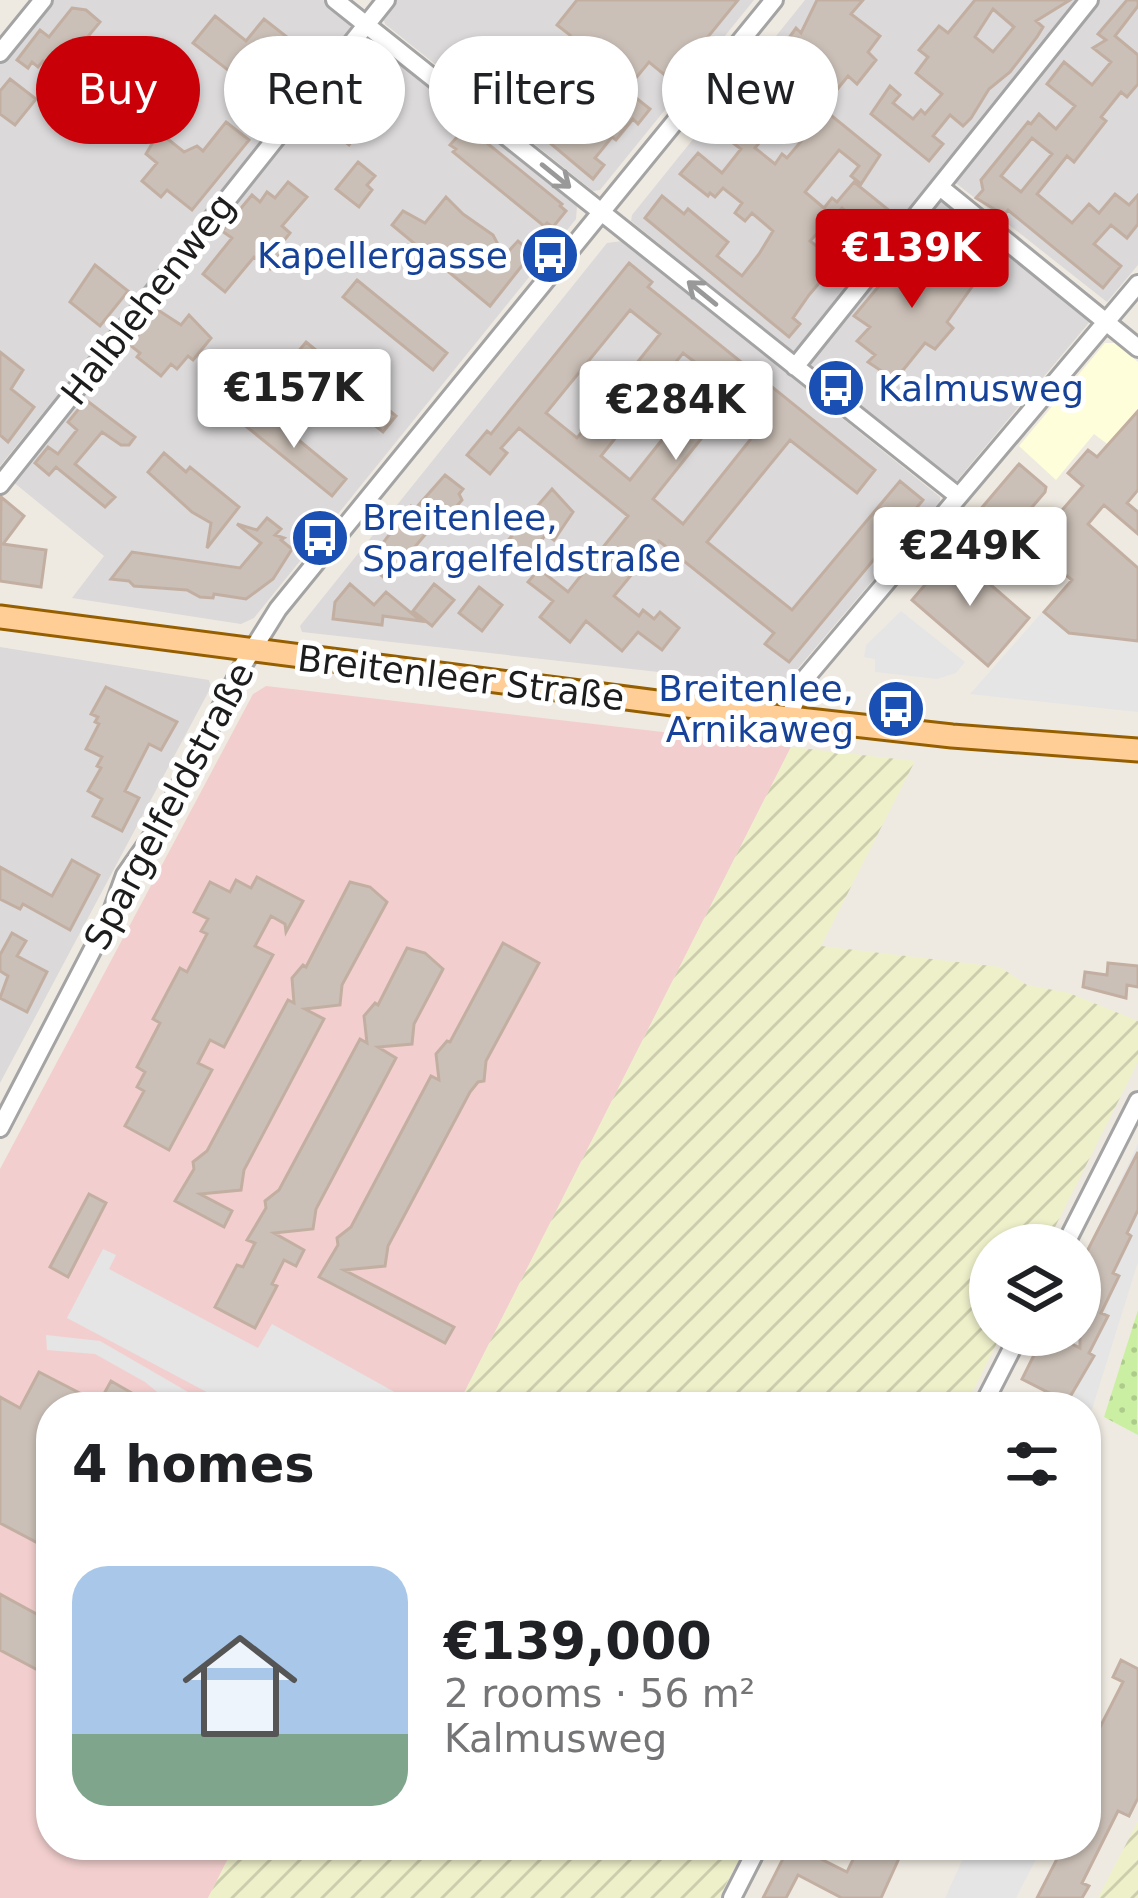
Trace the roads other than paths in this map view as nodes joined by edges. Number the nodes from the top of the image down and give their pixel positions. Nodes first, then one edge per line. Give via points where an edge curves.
1 (44, 0) edge
2 (335, 0) edge
3 (386, 0) edge
4 (774, 0) edge
5 (1089, 0) edge
6 (366, 25) junction
7 (0, 53) edge
8 (940, 187) junction
9 (603, 214) junction
10 (1138, 284) edge
11 (1107, 321) junction
12 (1138, 348) edge
13 (795, 367) junction
14 (0, 485) edge
15 (958, 496) junction
16 (0, 617) edge
17 (251, 651) junction
18 (790, 718) junction
19 (1138, 749) edge
20 (1138, 1101) edge
21 (0, 1128) edge
22 (1076, 1224) edge
23 (1008, 1356) edge
24 (990, 1392) edge
25 (751, 1860) edge
26 (732, 1898) edge

1 - 7 street
2 - 6 street
3 - 6 street, Halblehenweg
4 - 9 street, Spargelfeldstraße
5 - 8 street
6 -> 9 street
6 - 14 street, Halblehenweg
8 - 11 street
8 - 13 street
13 -> 9 street
9 - 17 street, Spargelfeldstraße
10 - 11 street
11 - 12 street
11 - 15 street
13 - 15 street
15 - 18 street via 803,681
16 - 17 main road, Breitenleer Straße
17 - 18 main road, Breitenleer Straße
17 - 21 street, Spargelfeldstraße via 125,875
18 - 19 main road, Breitenleer Straße
20 - 22 street
23 - 24 street
25 - 26 street

